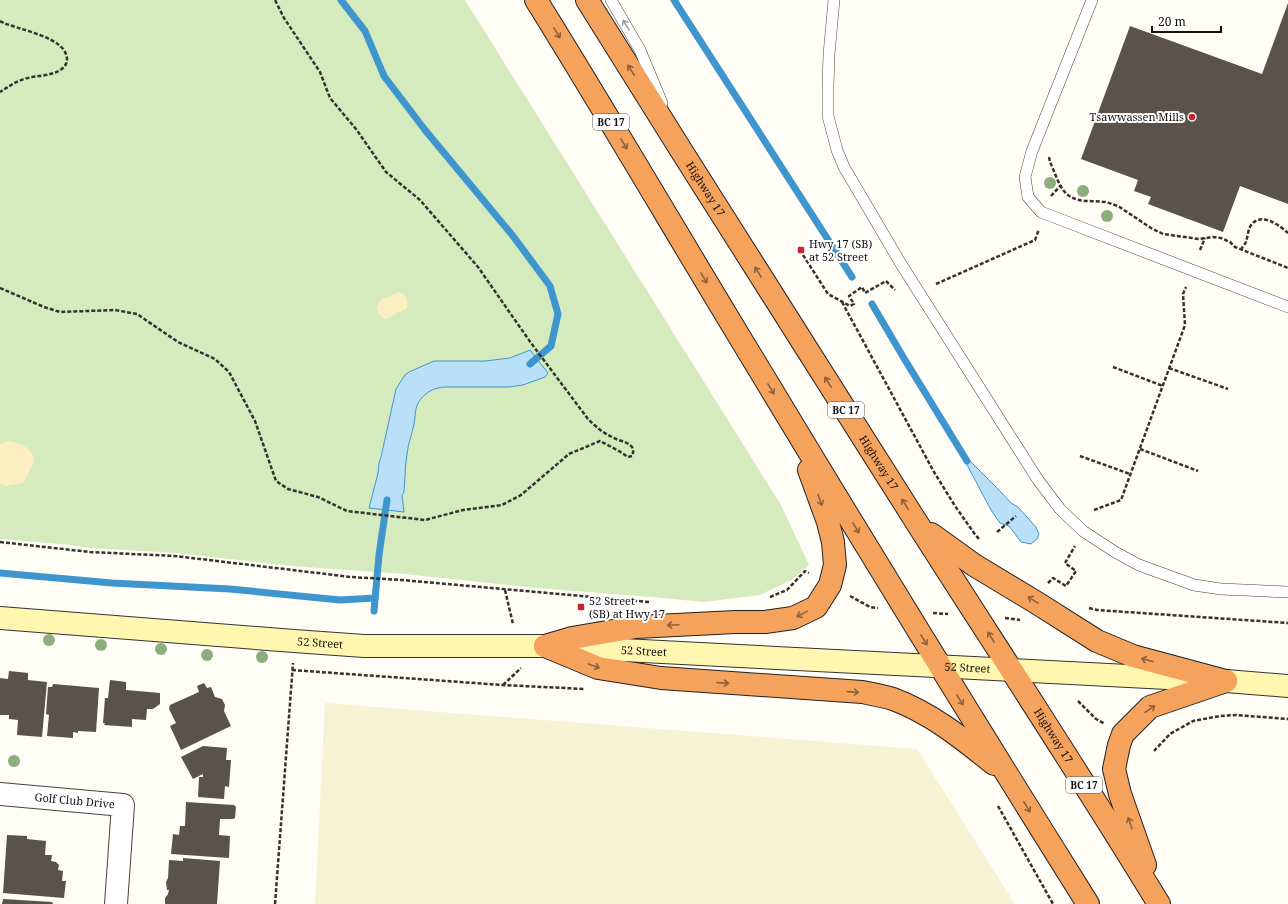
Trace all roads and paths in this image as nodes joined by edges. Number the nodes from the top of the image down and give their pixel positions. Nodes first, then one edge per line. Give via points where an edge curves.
1 (275, 0) edge
2 (536, 0) edge
3 (587, 0) edge
4 (611, 0) edge
5 (834, 0) edge
6 (1092, 0) edge
7 (0, 20) edge
8 (0, 92) edge
9 (681, 150) junction
10 (1050, 152) dead end
11 (1061, 185) junction
12 (1051, 196) dead end
13 (1039, 230) dead end
14 (1288, 233) edge
15 (1205, 238) junction
16 (1200, 250) dead end
17 (1241, 250) junction
18 (803, 255) dead end
19 (1288, 268) edge
20 (936, 284) dead end
21 (1186, 287) dead end
22 (0, 288) edge
23 (896, 290) dead end
24 (842, 302) junction
25 (1288, 307) edge
26 (1113, 367) dead end
27 (1170, 368) junction
28 (1163, 386) junction
29 (1228, 389) dead end
30 (792, 424) junction
31 (1140, 449) junction
32 (1080, 456) dead end
33 (1198, 471) dead end
34 (1130, 474) junction
35 (1094, 510) dead end
36 (1016, 516) dead end
37 (920, 526) junction
38 (997, 532) dead end
39 (0, 542) edge
40 (983, 542) dead end
41 (1076, 544) dead end
42 (1045, 588) dead end
43 (505, 590) junction
44 (1288, 592) edge
45 (850, 596) dead end
46 (652, 602) dead end
47 (1082, 606) dead end
48 (870, 607) dead end
49 (0, 618) edge
50 (1288, 623) edge
51 (513, 624) dead end
52 (294, 642) junction
53 (545, 646) junction
54 (940, 666) junction
55 (292, 670) junction
56 (1011, 670) junction
57 (1226, 681) junction
58 (1288, 686) edge
59 (588, 689) dead end
60 (1078, 701) dead end
61 (1096, 719) dead end
62 (1288, 719) edge
63 (1154, 752) dead end
64 (1006, 774) junction
65 (0, 794) edge
66 (997, 804) dead end
67 (1158, 902) edge
68 (116, 904) edge
69 (275, 904) edge
70 (1053, 904) edge
71 (1088, 904) edge

1 - 22 path via 320,72 330,98 356,129 386,172 420,200 478,267 588,419 599,430 628,443 633,448 632,456 628,457 600,441 569,454 521,495 502,505 463,510 425,520 347,511 318,497 288,489 276,481 256,421 229,372 216,359 178,342 137,314 115,310 60,312
2 -> 30 highway, BC 17
9 -> 3 highway, Highway 17 / BC 17
9 -> 4 lane via 640,50
5 - 44 lane via 829,54 828,116 844,167 901,264 1016,446 1052,497 1083,531 1139,565 1194,585
6 - 25 lane via 1032,151 1025,177 1028,197 1041,212
7 - 8 path via 58,44 67,57 66,64 55,73 25,79
37 -> 9 highway, Highway 17 / BC 17
10 - 11 path via 1050,162
11 - 12 path
11 - 15 path via 1070,196 1084,201 1118,206 1163,234
13 - 20 path via 1035,240
14 - 17 path via 1271,220 1260,220 1252,223
15 - 16 path
15 - 17 path via 1221,238
17 - 19 path
18 - 24 path via 828,294
21 - 27 path via 1183,294 1186,325
23 - 24 path via 886,281 865,293 862,287 850,296 854,304 850,306
24 - 40 path via 934,472 974,534
26 - 28 path
27 - 28 path
27 - 29 path
28 - 31 path
30 -> 53 highway via 833,542 835,564 830,585 816,607 793,618 765,622 636,627 572,638
30 -> 54 highway, BC 17
31 - 33 path
31 - 34 path
32 - 34 path
34 - 35 path via 1121,500
36 - 38 path
56 -> 37 highway, Highway 17 / BC 17
57 -> 37 highway via 1133,656 1097,641 974,565
39 - 43 path via 90,552 175,556 351,577
41 - 42 path via 1065,563 1076,571 1066,586 1053,578
43 - 46 path
43 - 51 path
45 - 48 path
47 - 50 path via 1097,610
49 - 52 street, 52 Street
52 - 53 street, 52 Street via 364,646
52 - 55 path
53 - 54 street, 52 Street
53 -> 64 highway via 598,668 661,678 862,692 892,699 920,711 939,723
54 - 56 street, 52 Street
54 -> 64 highway, BC 17
55 - 59 path
55 - 69 path
56 - 57 street, 52 Street
56 - 67 highway, Highway 17 / BC 17
57 - 58 street, 52 Street
67 -> 57 highway via 1120,794 1114,768 1119,745 1123,734 1150,707
60 - 61 path
62 - 63 path via 1236,715 1193,721 1170,734
64 -> 71 highway, BC 17
65 - 68 street, Golf Club Drive via 123,805
66 - 70 path

